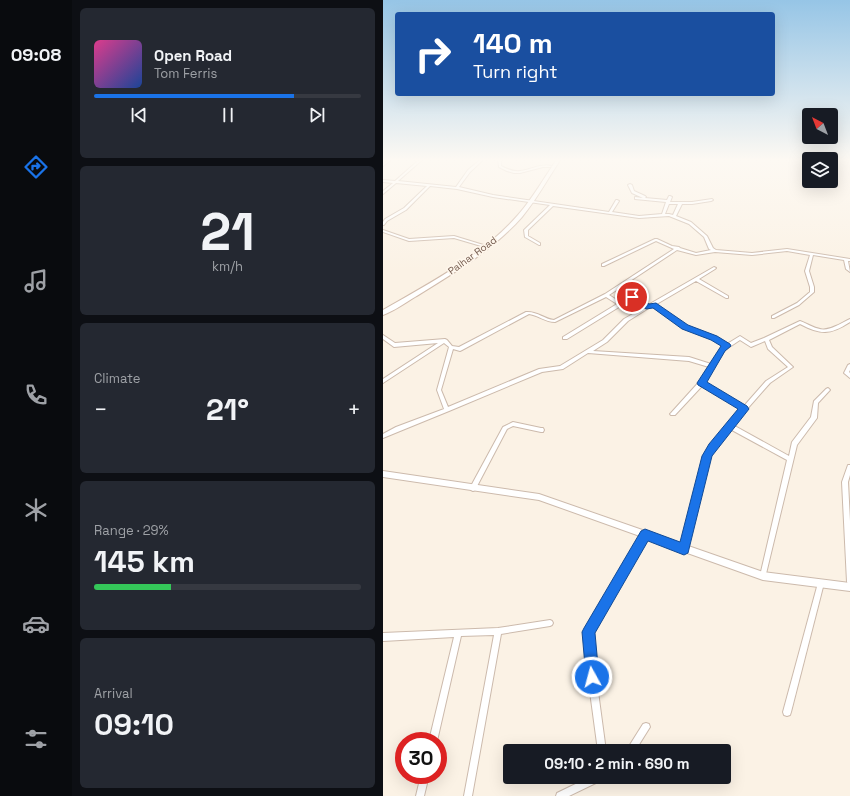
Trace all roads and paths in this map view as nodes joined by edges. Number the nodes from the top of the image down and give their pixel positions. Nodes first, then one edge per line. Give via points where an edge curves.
1 (418, 196) edge
2 (494, 196) edge
3 (531, 196) edge
4 (532, 196) edge
5 (641, 196) edge
6 (670, 197) dead end
7 (636, 198) dead end
8 (646, 199) junction
9 (529, 200) junction
10 (711, 200) dead end
11 (617, 201) dead end
12 (668, 202) junction
13 (553, 204) junction
14 (679, 204) junction
15 (610, 212) junction
16 (663, 214) junction
17 (673, 216) junction
18 (383, 224) edge
19 (383, 231) edge
20 (539, 244) dead end
21 (485, 246) junction
22 (678, 248) junction
23 (715, 252) junction
24 (812, 254) junction
25 (848, 259) edge
26 (603, 265) dead end
27 (714, 268) dead end
28 (850, 271) edge
29 (695, 279) junction
30 (606, 295) junction
31 (727, 297) dead end
32 (620, 304) junction
33 (651, 306) junction
34 (383, 309) edge
35 (383, 313) edge
36 (774, 317) dead end
37 (850, 320) edge
38 (383, 337) edge
39 (565, 338) dead end
40 (765, 339) junction
41 (445, 342) junction
42 (727, 346) junction
43 (451, 347) junction
44 (589, 352) junction
45 (711, 366) junction
46 (850, 366) edge
47 (850, 376) edge
48 (383, 380) edge
49 (701, 383) junction
50 (828, 390) dead end
51 (744, 409) junction
52 (447, 410) junction
53 (673, 414) dead end
54 (729, 426) junction
55 (541, 430) dead end
56 (383, 436) edge
57 (790, 459) junction
58 (850, 467) edge
59 (383, 474) edge
60 (473, 488) junction
61 (645, 534) junction
62 (684, 549) junction
63 (763, 576) junction
64 (850, 582) edge
65 (821, 583) junction
66 (850, 587) edge
67 (550, 623) dead end
68 (497, 632) junction
69 (458, 634) junction
70 (383, 638) edge
71 (787, 712) dead end
72 (646, 727) dead end
73 (435, 732) edge
74 (601, 744) edge
75 (635, 744) edge
76 (423, 784) edge
77 (585, 784) edge
78 (420, 796) edge
79 (468, 796) edge
80 (560, 796) edge

1 - 18 street
2 - 9 street
3 - 9 main road, Palhar Road
4 - 9 main road, Palhar Road
5 - 8 street
6 - 12 street
7 - 8 street
8 - 12 street
9 - 13 street
9 - 21 main road, Palhar Road via 519,216
10 - 14 street
11 - 15 street
12 - 14 street
12 - 16 street
13 - 15 street
13 - 20 street via 526,230 528,238
14 - 17 street
15 - 16 street via 639,217
16 - 17 street
17 - 23 street via 697,229 706,237
19 - 21 street via 409,240 453,237
21 - 34 main road, Palhar Road
21 - 35 main road, Palhar Road via 463,264
22 - 23 street via 696,254
22 - 26 street via 656,240
22 - 30 street
23 - 24 street via 752,254 787,250
24 - 25 street
24 - 36 street via 807,271 812,292 798,304
25 - 28 street
27 - 29 street
29 - 31 street
29 - 33 street
30 - 32 street
30 - 43 street via 555,321 549,322 535,313 528,313 465,348
32 - 33 street via 632,297
32 - 39 street
33 - 42 street via 685,327
33 - 44 street via 626,320 605,341
37 - 40 street via 836,329 825,332 816,331 800,322
38 - 41 street via 394,345
40 - 42 street via 751,345 740,338
40 - 51 street via 770,348 791,366 768,382
41 - 43 street
41 - 48 street
42 - 45 street
43 - 52 street via 439,390
44 - 45 street via 689,359
44 - 52 street via 561,368 541,370
45 - 49 street
46 - 47 street via 846,372
49 - 51 street
49 - 53 street
50 - 57 street via 816,402 814,418 794,444
51 - 54 street
52 - 56 street
54 - 57 street
54 - 62 street via 707,456
55 - 60 street via 513,424 505,428
57 - 63 street
58 - 64 street via 845,482
59 - 60 street
60 - 61 street via 539,497
61 - 62 street
61 - 74 street via 588,632
62 - 63 street
63 - 65 street
65 - 66 street
65 - 71 street
67 - 68 street
68 - 69 street
68 - 79 street
69 - 70 street
69 - 73 street
72 - 75 street
76 - 78 street
77 - 80 street

